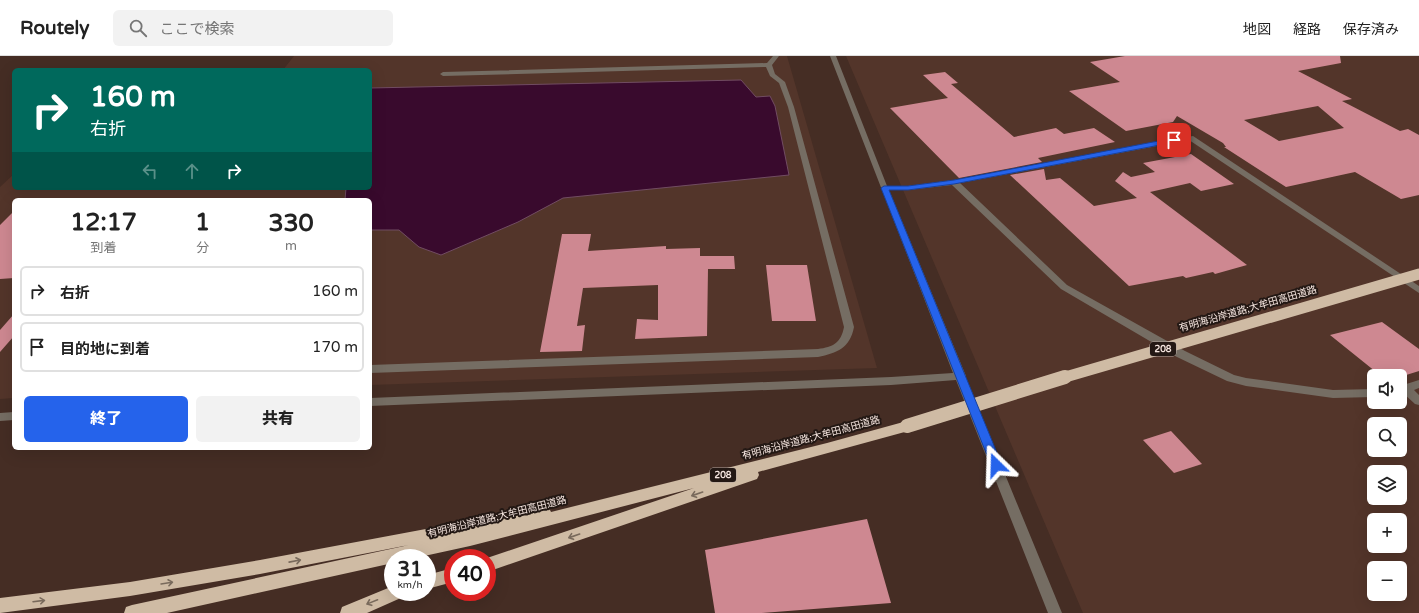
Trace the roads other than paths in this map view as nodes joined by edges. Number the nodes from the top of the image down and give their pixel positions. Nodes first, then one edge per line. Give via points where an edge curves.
1 (776, 56) edge
2 (833, 56) edge
3 (768, 65) junction
4 (443, 74) dead end
5 (954, 182) junction
6 (884, 188) junction
7 (1419, 274) edge
8 (1419, 290) edge
9 (372, 369) edge
10 (961, 376) junction
11 (1419, 384) edge
12 (1407, 388) edge
13 (1407, 392) edge
14 (1367, 393) edge
15 (1419, 401) edge
16 (372, 402) edge
17 (12, 416) edge
18 (0, 417) edge
19 (827, 449) junction
20 (620, 500) junction
21 (496, 561) edge
22 (384, 598) edge
23 (0, 606) edge
24 (132, 613) edge
25 (348, 613) edge
26 (1055, 613) edge

1 - 3 street via 777,58
2 - 6 street
3 - 4 street
3 - 9 street via 772,75 782,82 791,107 849,326 845,342 818,353
5 - 6 street via 908,188
5 - 8 street via 1190,138
5 - 14 street via 1064,287 1181,354 1231,378 1246,382 1332,394
6 - 10 street
7 - 19 highway, 有明海沿岸道路;大牟田高田道路 / 208, bridge
10 - 16 street via 883,382
10 - 26 street
11 - 12 street
13 - 15 street
17 - 18 street
19 - 20 highway, 有明海沿岸道路;大牟田高田道路 / 208
19 -> 21 highway
23 -> 20 highway via 260,568 501,520
20 - 24 highway, 有明海沿岸道路;大牟田高田道路 / 208 via 470,539
22 -> 25 highway

